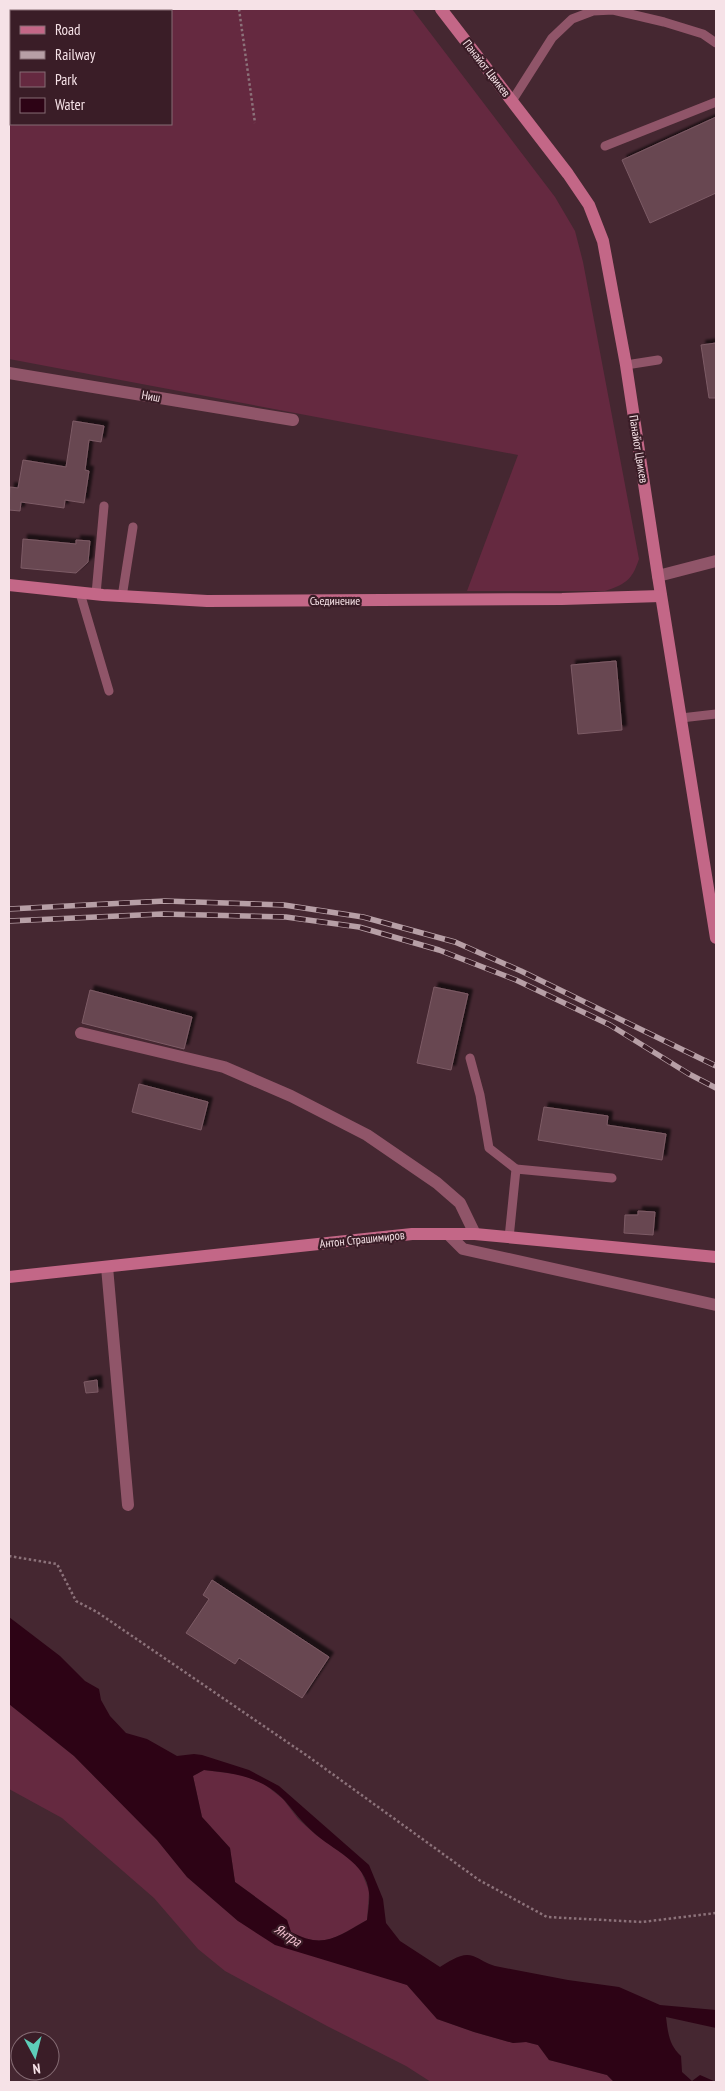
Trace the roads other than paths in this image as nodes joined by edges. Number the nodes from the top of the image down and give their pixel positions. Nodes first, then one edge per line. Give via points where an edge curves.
1 (441, 9) edge
2 (716, 43) edge
3 (512, 101) junction
4 (716, 102) edge
5 (605, 146) dead end
6 (658, 360) dead end
7 (626, 365) junction
8 (9, 372) edge
9 (293, 420) dead end
10 (104, 506) dead end
11 (133, 527) dead end
12 (716, 560) edge
13 (658, 576) junction
14 (9, 586) edge
15 (80, 593) junction
16 (96, 594) junction
17 (122, 596) junction
18 (661, 596) junction
19 (109, 691) dead end
20 (716, 714) edge
21 (681, 718) junction
22 (716, 938) edge
23 (81, 1033) dead end
24 (470, 1058) dead end
25 (516, 1169) junction
26 (612, 1178) dead end
27 (448, 1234) junction
28 (475, 1234) junction
29 (509, 1238) junction
30 (716, 1257) edge
31 (107, 1267) junction
32 (9, 1277) edge
33 (716, 1305) edge
34 (128, 1505) dead end

1 - 3 street, Панайот Цвикев
2 - 3 lane via 703,34 664,22 614,10 593,11 572,19 552,38
3 - 7 street, Панайот Цвикев via 589,205 604,241
4 - 5 lane
6 - 7 lane
7 - 13 street, Панайот Цвикев
8 - 9 street, Ниш
10 - 16 lane
11 - 17 lane
12 - 13 street
13 - 18 street, Панайот Цвикев
14 - 15 street, Съединение
15 - 16 street, Съединение
15 - 19 lane
16 - 17 street, Съединение
17 - 18 street, Съединение via 206,601
18 - 21 street, Панайот Цвикев
20 - 21 lane
21 - 22 street, Панайот Цвикев
23 - 28 street via 224,1067 359,1130 460,1203
24 - 25 lane via 489,1148
25 - 26 lane
25 - 29 lane
27 - 28 street, Антон Страшимиров
27 - 31 street, Антон Страшимиров via 412,1234
27 - 33 street via 463,1248
28 - 29 street, Антон Страшимиров
29 - 30 street, Антон Страшимиров
31 - 32 street, Антон Страшимиров
31 - 34 street

